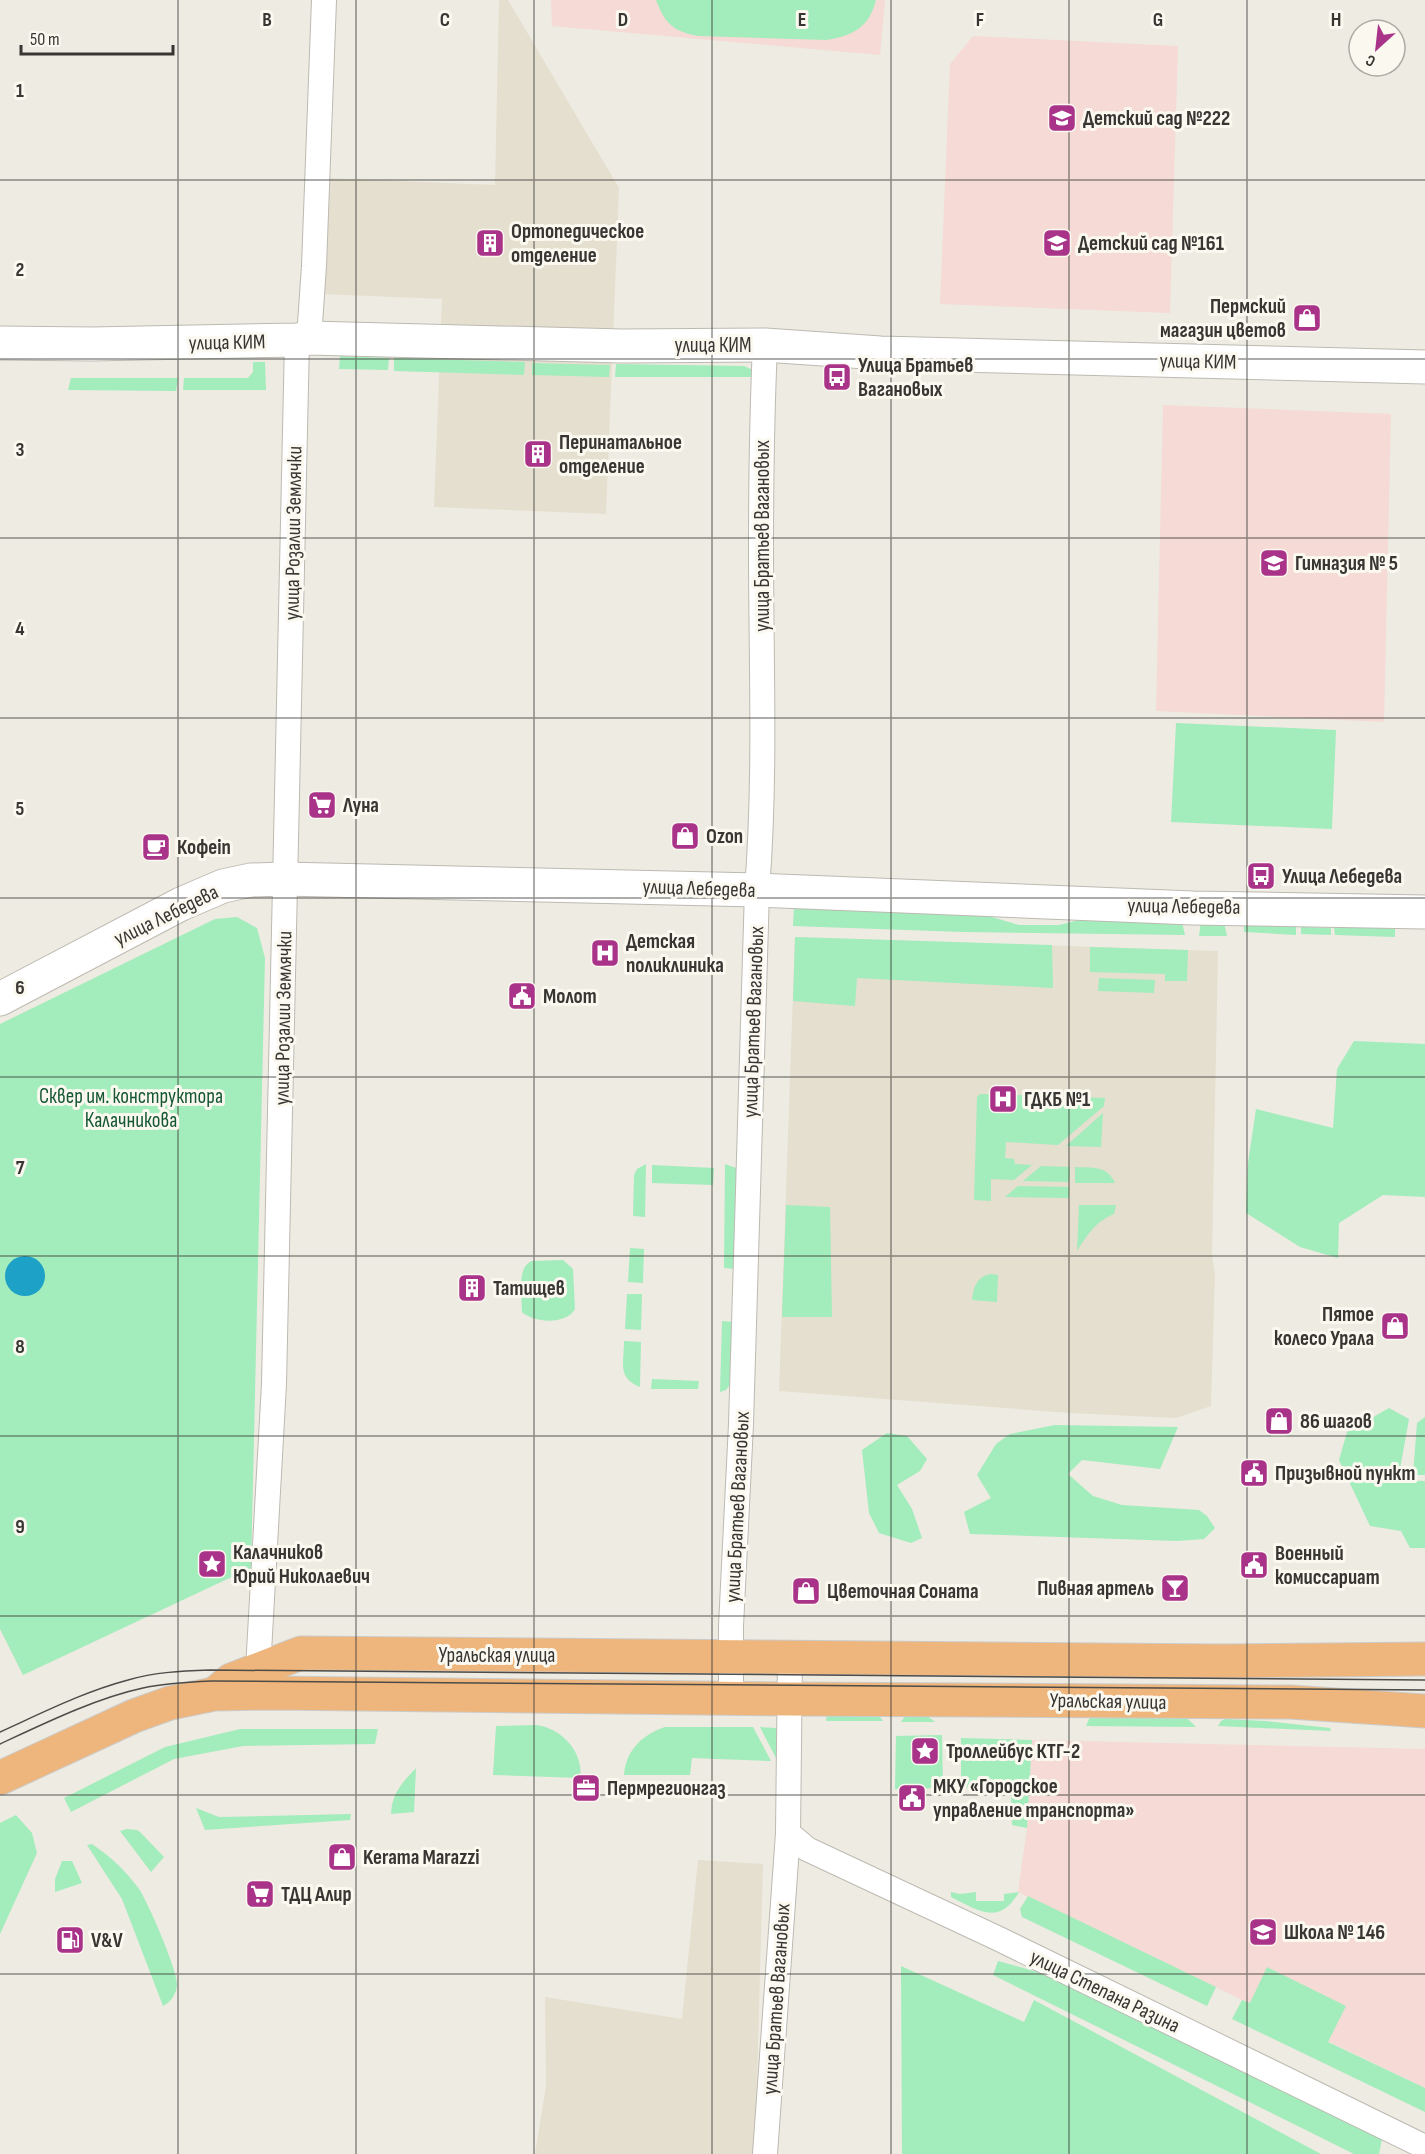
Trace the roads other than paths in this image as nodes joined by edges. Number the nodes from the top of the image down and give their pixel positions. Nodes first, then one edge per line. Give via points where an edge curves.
1 (324, 0) edge
2 (303, 339) junction
3 (0, 343) edge
4 (765, 345) junction
5 (1425, 367) edge
6 (284, 879) junction
7 (757, 890) junction
8 (1425, 912) edge
9 (0, 999) edge
10 (731, 1657) junction
11 (790, 1658) junction
12 (1425, 1659) edge
13 (264, 1681) junction
14 (731, 1698) junction
15 (790, 1699) junction
16 (1425, 1711) edge
17 (0, 1778) edge
18 (788, 1833) junction
19 (1425, 2147) edge
20 (765, 2154) edge

1 - 2 street, улица Розалии Землячки via 314,266
2 - 3 street, улица КИМ
2 - 4 street, улица КИМ
2 - 6 street, улица Розалии Землячки
4 - 5 street, улица КИМ via 880,352
4 - 7 street, улица Братьев Вагановых
6 - 7 street, улица Лебедева
6 - 9 street, улица Лебедева via 223,886
6 - 13 street, улица Розалии Землячки via 275,1372
7 - 8 street, улица Лебедева via 1193,908
7 - 10 street, улица Братьев Вагановых
10 - 11 main road, Уральская улица
10 - 13 main road, Уральская улица via 301,1653
10 - 14 street, улица Братьев Вагановых
11 - 12 main road, Уральская улица
11 - 15 street
13 - 14 main road, Уральская улица
13 - 17 main road, Уральская улица via 231,1680 214,1694 134,1716
14 - 15 main road, Уральская улица
15 - 16 main road, Уральская улица via 1290,1702
15 - 18 street, улица Братьев Вагановых
18 - 19 street, улица Степана Разина via 807,1848
18 - 20 street, улица Братьев Вагановых

